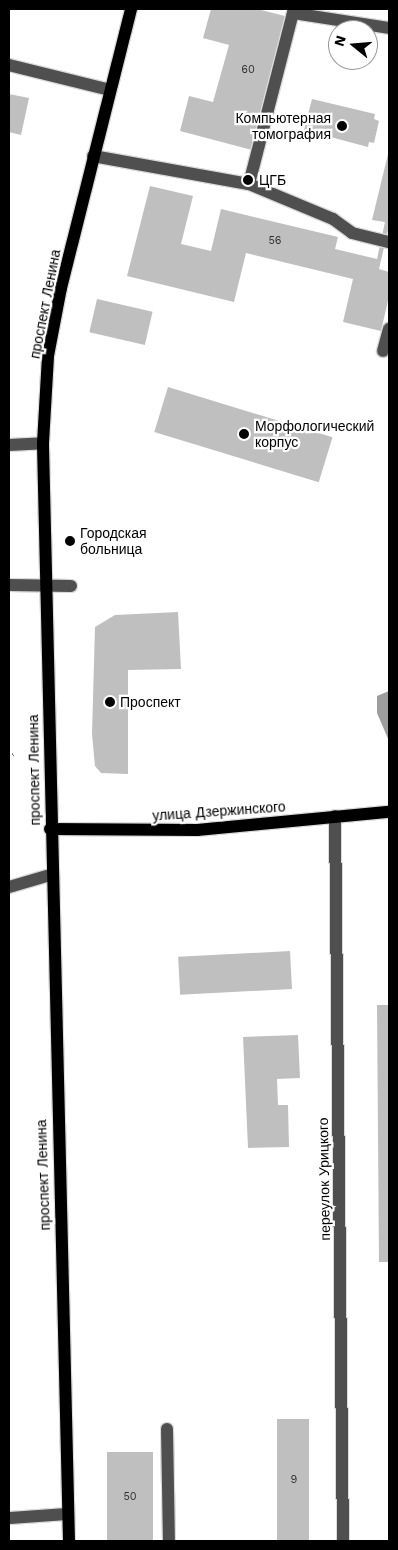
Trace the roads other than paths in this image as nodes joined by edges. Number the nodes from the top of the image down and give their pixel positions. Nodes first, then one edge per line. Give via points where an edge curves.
1 (131, 9) edge
2 (389, 28) edge
3 (9, 65) edge
4 (110, 90) junction
5 (93, 156) junction
6 (249, 184) junction
7 (389, 242) edge
8 (389, 329) edge
9 (382, 351) dead end
10 (43, 443) junction
11 (9, 445) edge
12 (9, 585) edge
13 (71, 586) dead end
14 (45, 589) junction
15 (389, 812) edge
16 (335, 816) junction
17 (50, 829) junction
18 (50, 874) junction
19 (9, 887) edge
20 (167, 1429) dead end
21 (68, 1514) junction
22 (9, 1518) edge
23 (69, 1541) edge
24 (169, 1541) edge
25 (343, 1541) edge

1 - 4 main road, проспект Ленина
2 - 6 street via 293,13
3 - 4 street
4 - 5 main road, проспект Ленина
5 - 6 street
5 - 10 main road, проспект Ленина via 48,356
6 - 7 street via 333,219 352,233
8 - 9 street
10 - 11 street
10 - 14 main road, проспект Ленина
12 - 14 street
13 - 14 street
14 - 17 main road, проспект Ленина
15 - 16 main road, улица Дзержинского
16 - 17 main road, улица Дзержинского via 197,830
16 - 25 street, переулок Урицкого
17 - 18 main road, проспект Ленина
18 - 19 street
18 - 21 main road, проспект Ленина
20 - 24 street
21 - 22 street
21 - 23 main road, проспект Ленина

